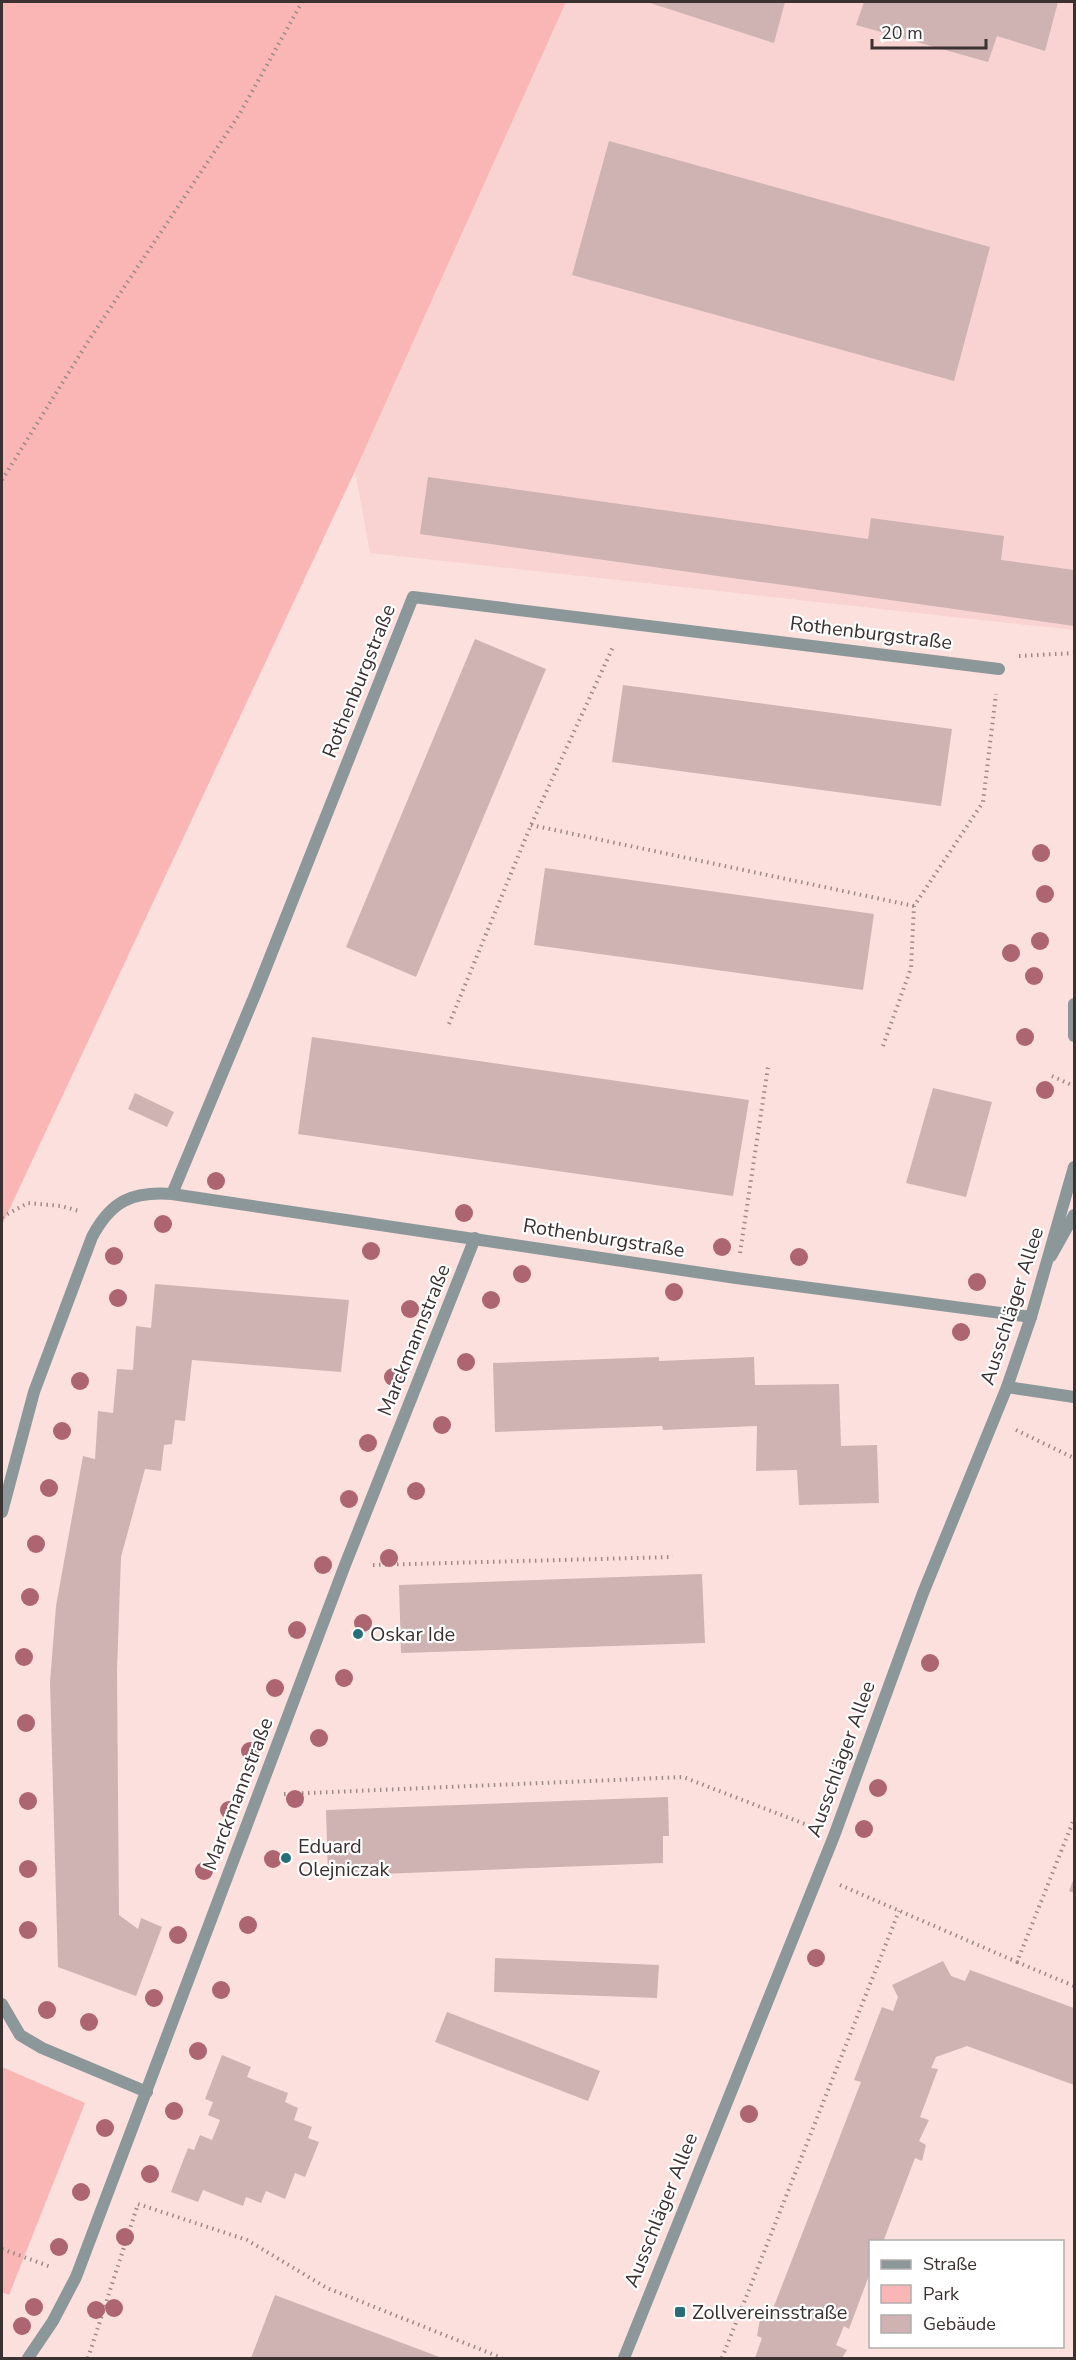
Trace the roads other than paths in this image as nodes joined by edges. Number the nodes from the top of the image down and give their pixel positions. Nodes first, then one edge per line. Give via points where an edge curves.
1 (999, 669) road end
2 (1074, 1004) edge
3 (1074, 1036) edge
4 (1074, 1167) edge
5 (172, 1194) junction
6 (1074, 1215) edge
7 (476, 1238) junction
8 (1049, 1260) junction
9 (1031, 1317) junction
10 (1006, 1388) junction
11 (1074, 1397) edge
12 (2, 1512) edge
13 (2, 2004) edge
14 (147, 2092) junction
15 (28, 2358) edge
16 (624, 2358) edge

1 - 5 street, Rothenburgstraße via 413,597
2 - 3 street
4 - 8 street, Ausschläger Allee
5 - 7 street, Rothenburgstraße
5 - 12 street, Rothenburgstraße via 127,1199 102,1219 92,1237 34,1392
6 - 8 street
7 - 9 street, Rothenburgstraße
7 - 14 street, Marckmannstraße via 345,1565
8 - 9 street, Ausschläger Allee
9 - 10 street, Ausschläger Allee
10 - 11 street
10 - 16 street, Ausschläger Allee via 923,1593 834,1836
13 - 14 street via 20,2035
14 - 15 street, Marckmannstraße via 76,2277

